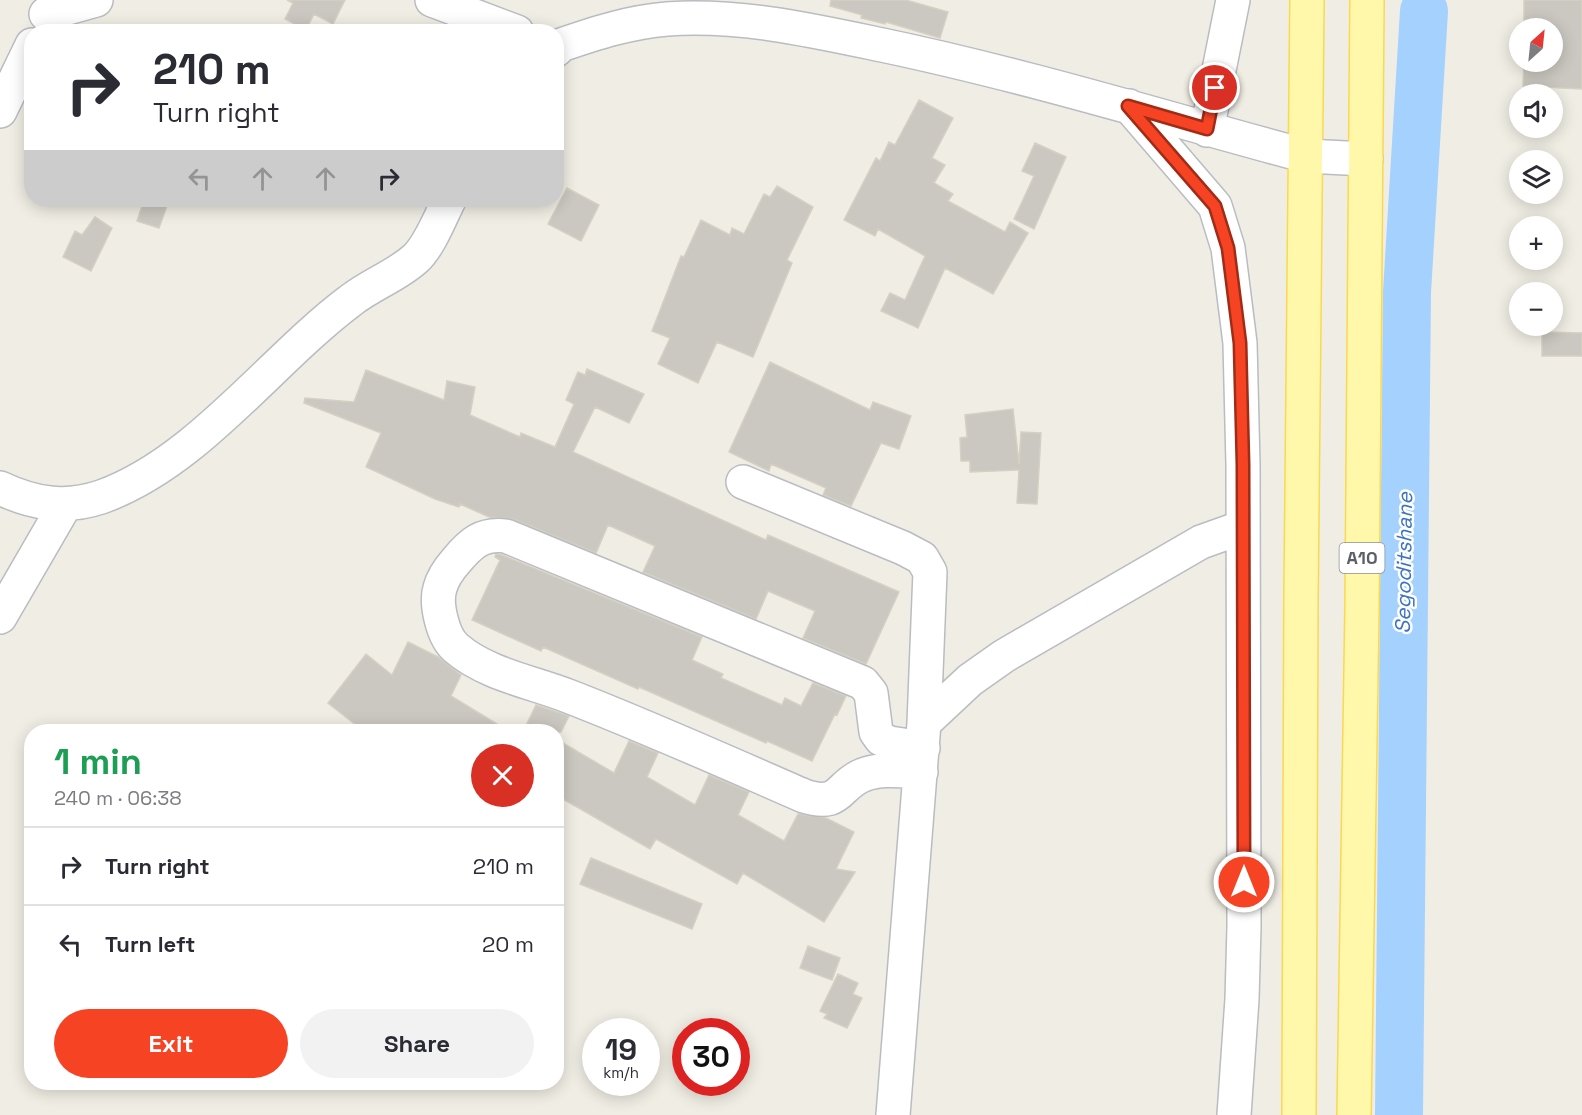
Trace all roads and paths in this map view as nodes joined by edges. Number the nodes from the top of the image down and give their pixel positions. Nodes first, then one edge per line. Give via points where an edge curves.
1 (96, 0) edge
2 (432, 0) edge
3 (1233, 0) edge
4 (1307, 0) edge
5 (1367, 0) edge
6 (777, 12) edge
7 (45, 15) edge
8 (496, 24) edge
9 (564, 44) edge
10 (24, 62) edge
11 (1128, 106) junction
12 (0, 111) edge
13 (1207, 129) junction
14 (1306, 156) junction
15 (1366, 159) junction
16 (445, 207) edge
17 (743, 482) dead end
18 (0, 488) edge
19 (64, 505) junction
20 (1243, 527) junction
21 (0, 617) edge
22 (923, 747) junction
23 (893, 1115) edge
24 (1234, 1115) edge
25 (1299, 1115) edge
26 (1354, 1115) edge

1 - 7 street
2 - 8 street
3 - 13 street
4 - 14 main road
5 - 15 main road, A10
6 - 9 street via 715,19 667,19 614,27
6 - 11 street
10 - 12 street
11 - 13 street
11 - 20 street via 1205,192 1221,220 1240,343
13 - 14 street
14 - 15 street
14 - 25 main road
15 - 26 main road, A10
16 - 19 street via 416,258 350,301 204,432 138,481 100,497
17 - 22 street via 922,558 930,572
18 - 19 street via 22,498
19 - 21 street
20 - 22 street via 1201,542 1004,656 970,680
20 - 24 street via 1244,927
22 - 22 street via 881,739 876,732 871,693 863,683 506,536 492,534 480,539 447,570 439,589 445,631 453,646 468,657 819,801 835,796 862,775
22 - 23 street

